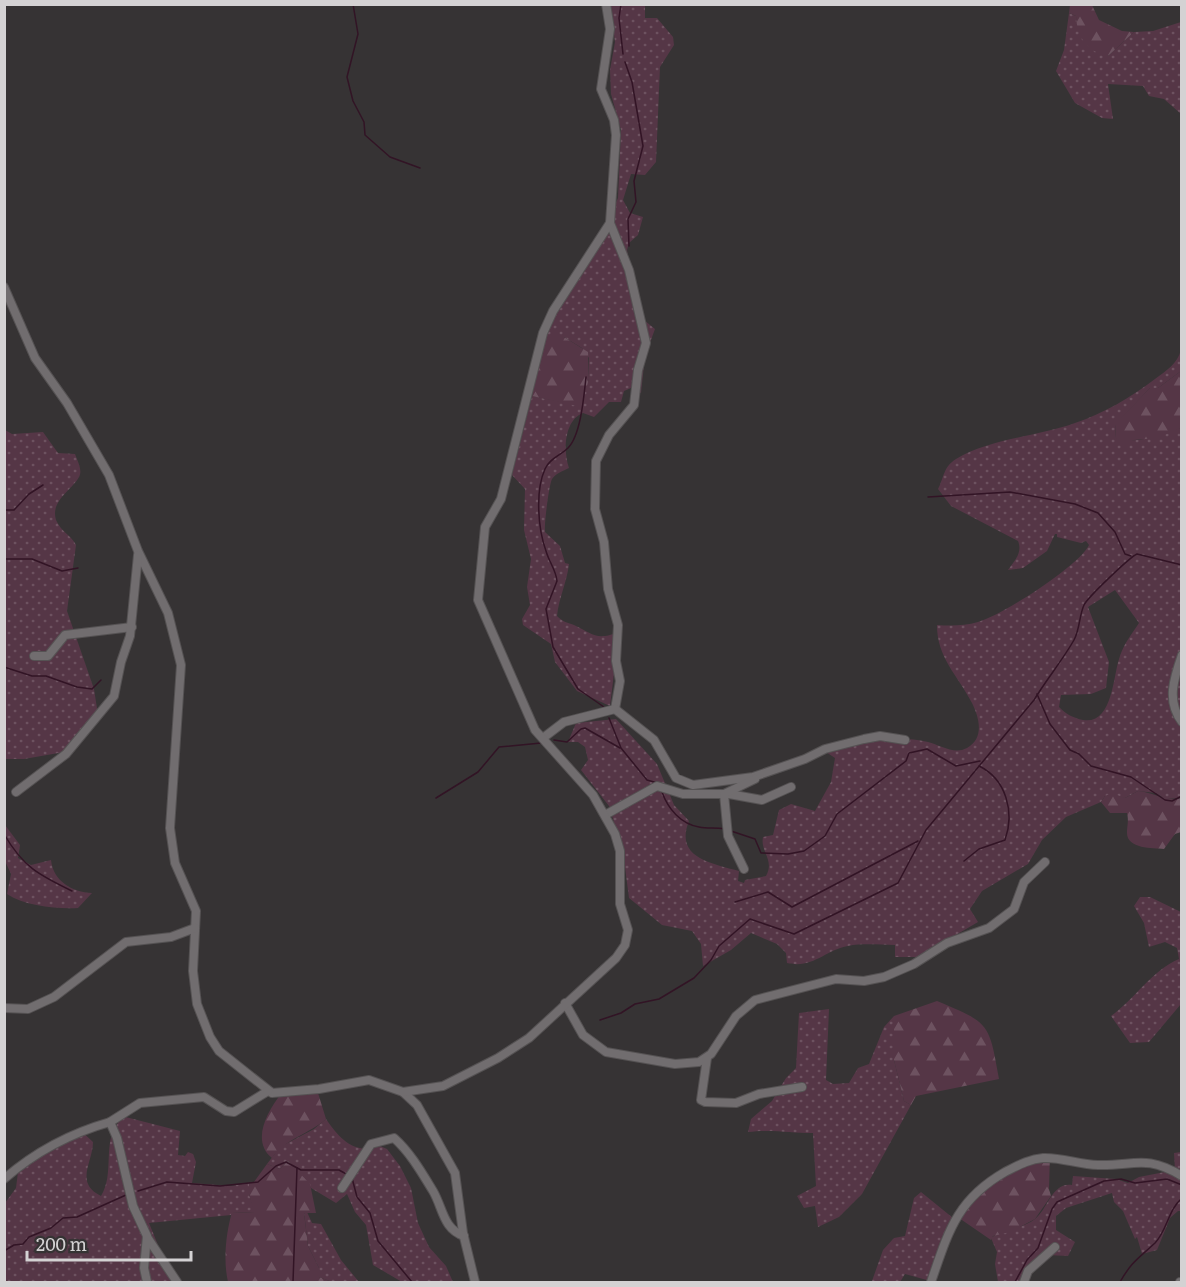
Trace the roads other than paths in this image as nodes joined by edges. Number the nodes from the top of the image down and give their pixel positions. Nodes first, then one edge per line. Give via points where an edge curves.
1 (606, 4) edge
2 (610, 224) junction
3 (4, 287) edge
4 (138, 551) junction
5 (132, 627) junction
6 (1182, 654) edge
7 (34, 656) dead end
8 (615, 709) junction
9 (1182, 722) edge
10 (543, 738) junction
11 (905, 740) dead end
12 (760, 775) junction
13 (791, 787) dead end
14 (16, 792) dead end
15 (724, 794) junction
16 (605, 815) junction
17 (1045, 862) dead end
18 (744, 869) dead end
19 (195, 928) junction
20 (565, 1003) junction
21 (4, 1008) edge
22 (707, 1058) junction
23 (802, 1087) dead end
24 (268, 1091) junction
25 (403, 1092) junction
26 (110, 1122) junction
27 (1182, 1176) edge
28 (4, 1179) edge
29 (342, 1188) dead end
30 (147, 1236) junction
31 (464, 1236) junction
32 (1055, 1246) dead end
33 (147, 1282) edge
34 (177, 1282) edge
35 (475, 1282) edge
36 (931, 1282) edge
37 (1024, 1282) edge

1 - 2 street via 610,29 601,84 616,135
2 - 8 street via 629,270 646,342 634,405 609,435 596,461 596,509 604,542 608,589 618,625 616,661 620,681
2 - 10 street via 553,311 543,333 501,499 485,527 479,605 531,722
3 - 4 street via 35,358 109,475
4 - 5 street
4 - 19 street via 166,608 181,660 171,828 175,863 196,911
5 - 7 street via 65,635 48,656
5 - 14 street via 113,698 66,754
6 - 9 street via 1172,696 1175,713
8 - 10 street via 564,722
8 - 12 street via 654,740 673,775 684,783
10 - 16 street via 588,789
11 - 12 street via 880,736 864,739 825,749
12 - 15 street
13 - 15 street via 762,800
15 - 16 street via 683,794 657,786
15 - 18 street via 728,836
16 - 20 street via 620,851 619,897 627,940 616,958
17 - 22 street via 1024,882 1014,909 989,928 947,943 914,964 872,981 836,979 755,1000 741,1011
19 - 21 street via 171,937 126,942 54,997 28,1009
19 - 24 street via 196,997 210,1037 225,1057
20 - 22 street via 583,1035 606,1052 675,1064
20 - 25 street via 529,1038 473,1073 443,1086
22 - 23 street via 701,1100 705,1102 736,1103 759,1094
24 - 25 street via 284,1094 364,1080
24 - 26 street via 234,1112 208,1098 200,1098 140,1103
25 - 31 street via 421,1110 453,1167
26 - 28 street via 81,1131 40,1153
26 - 30 street via 133,1206
27 - 36 street via 1145,1161 1096,1166 1042,1158 1020,1165 988,1183 961,1207
29 - 31 street via 371,1144 394,1138 434,1193 448,1224
30 - 33 street
30 - 34 street
31 - 35 street
32 - 37 street via 1028,1271

